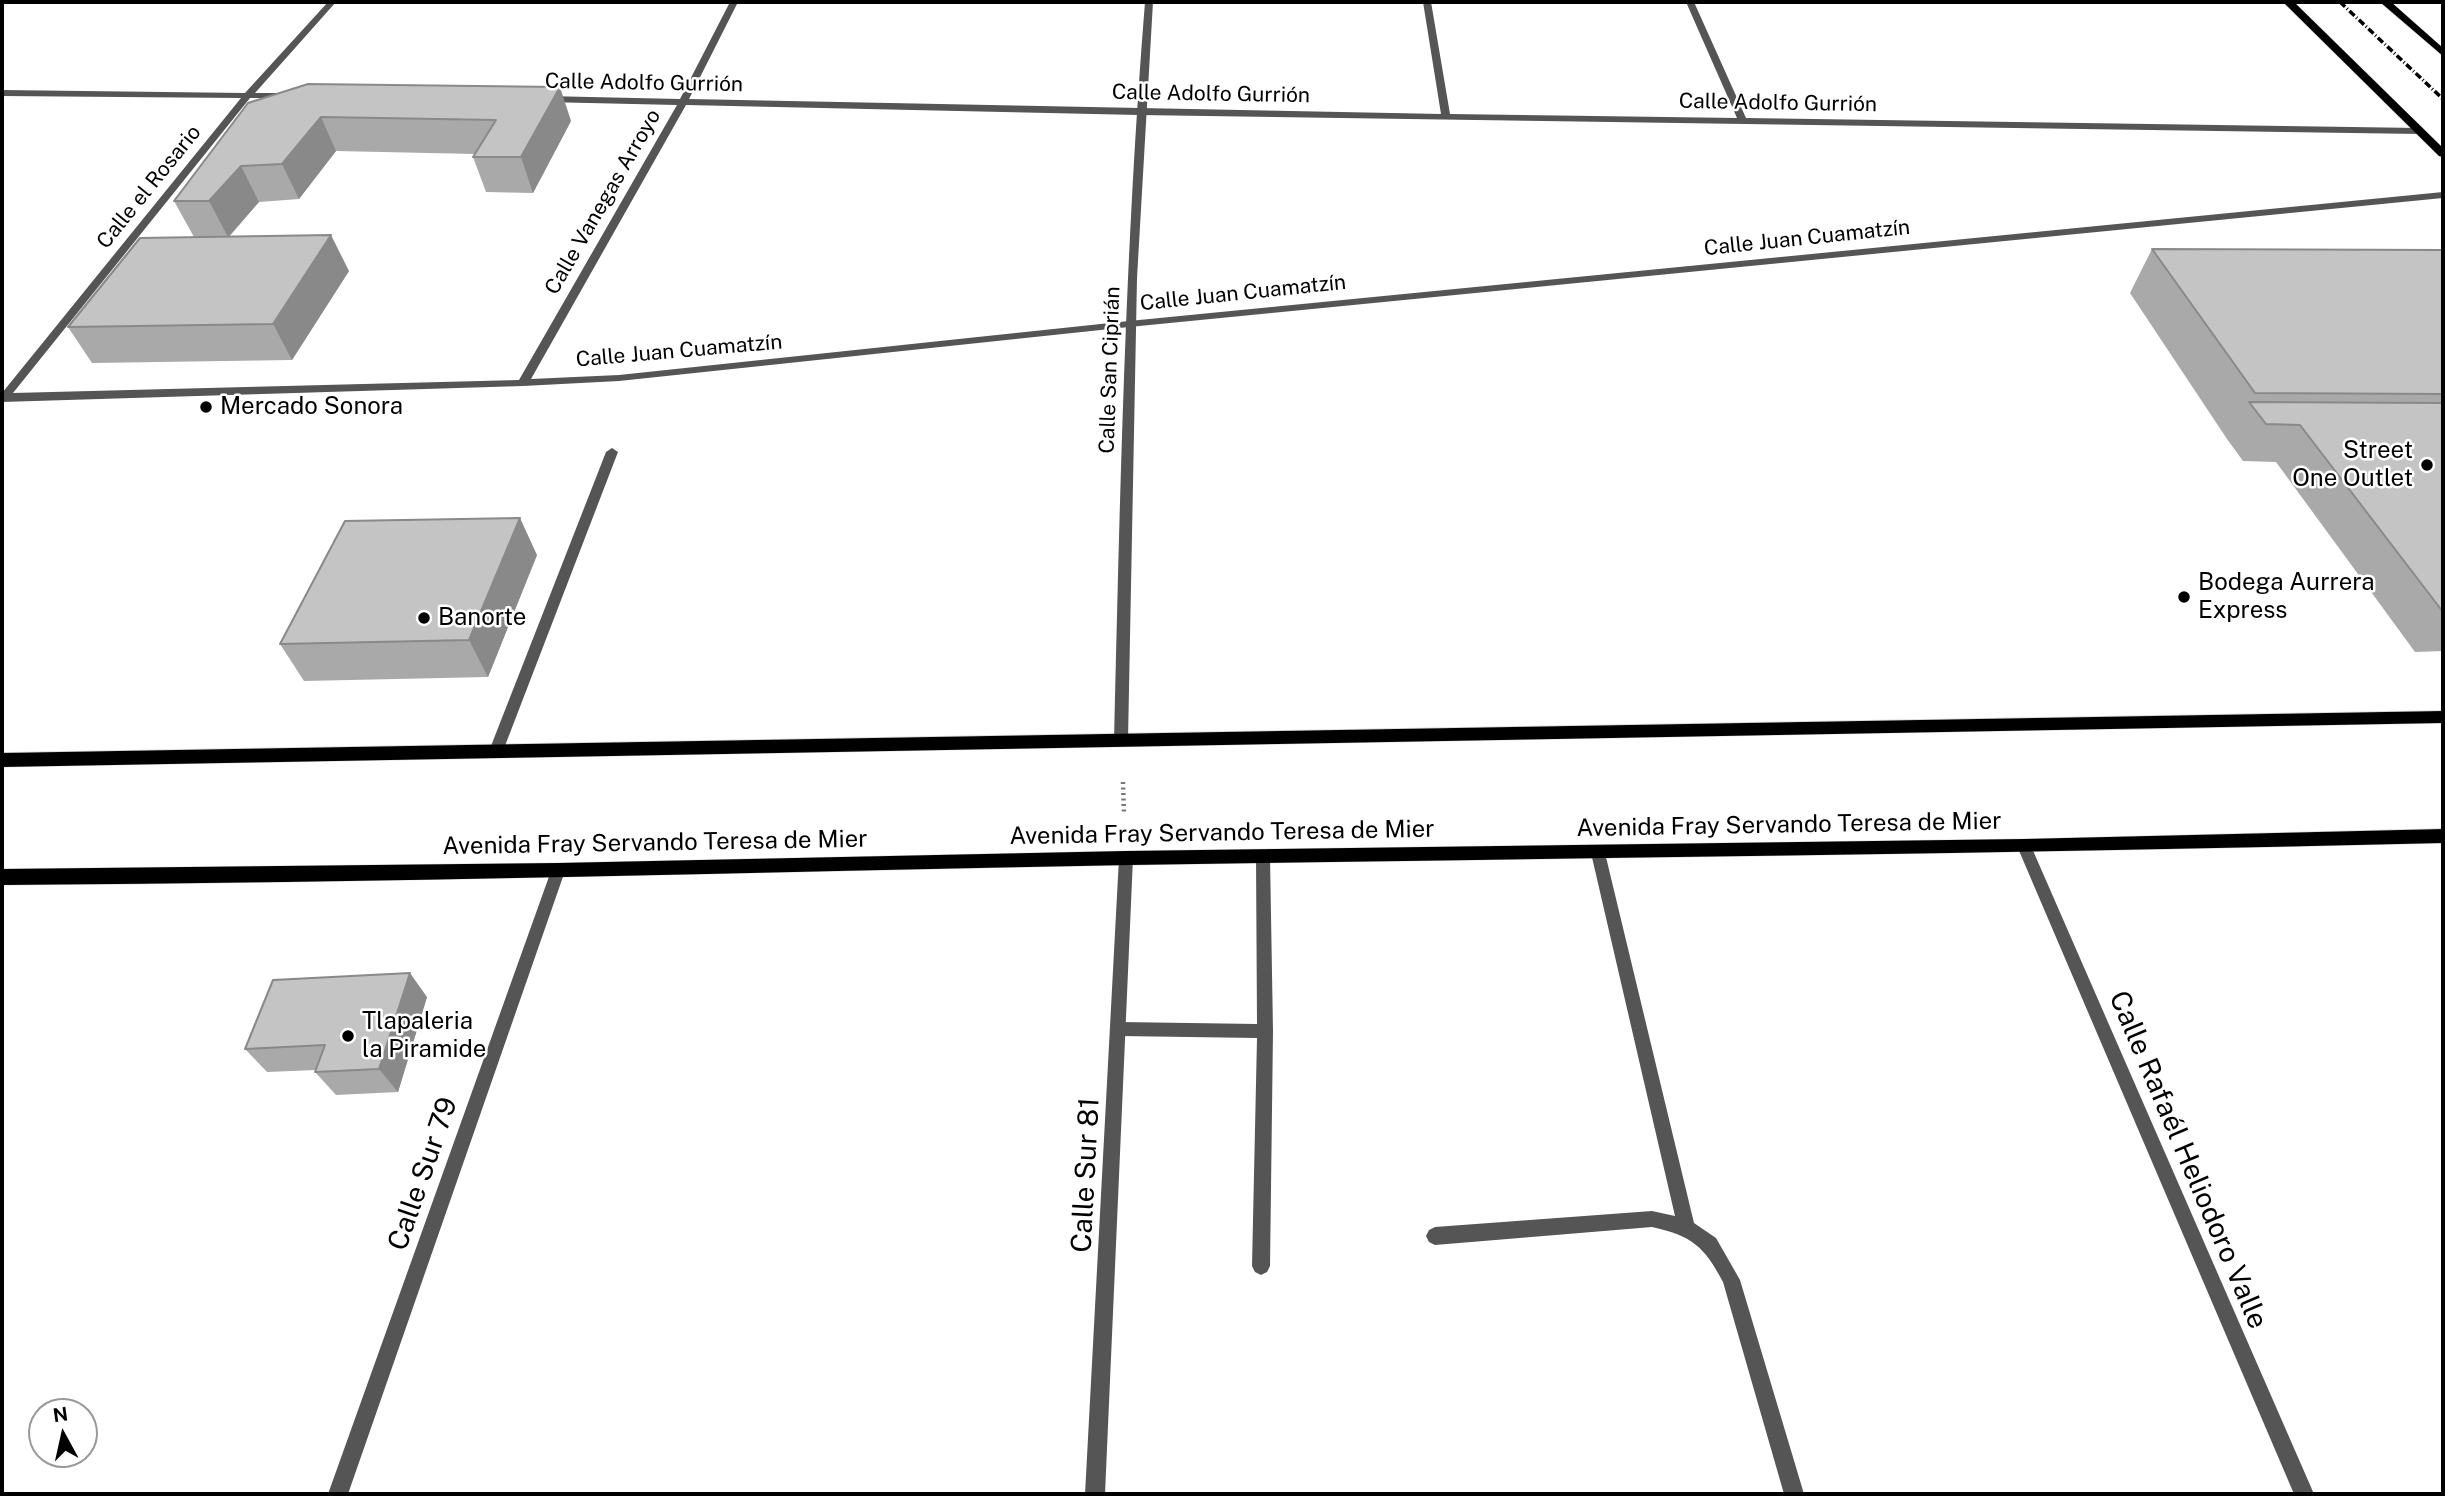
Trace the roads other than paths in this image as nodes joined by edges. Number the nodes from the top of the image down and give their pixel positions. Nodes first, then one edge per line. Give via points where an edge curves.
1 (332, 2) edge
2 (734, 2) edge
3 (1149, 2) edge
4 (1427, 2) edge
5 (1690, 2) edge
6 (2288, 2) edge
7 (2385, 2) edge
8 (2443, 53) edge
9 (2, 93) edge
10 (247, 96) junction
11 (302, 96) edge
12 (534, 99) edge
13 (684, 100) junction
14 (1139, 112) junction
15 (1446, 114) junction
16 (1742, 120) junction
17 (2419, 131) junction
18 (2443, 154) edge
19 (2443, 195) edge
20 (1129, 324) junction
21 (523, 383) junction
22 (3, 398) edge
23 (612, 452) dead end
24 (2443, 717) edge
25 (1121, 740) junction
26 (496, 751) junction
27 (2, 760) edge
28 (2443, 836) edge
29 (2024, 846) junction
30 (1598, 853) junction
31 (1126, 858) junction
32 (1263, 858) junction
33 (558, 871) junction
34 (2, 877) edge
35 (1120, 1029) junction
36 (1265, 1031) junction
37 (1686, 1225) junction
38 (1435, 1236) dead end
39 (1261, 1266) dead end
40 (338, 1494) edge
41 (1095, 1494) edge
42 (1794, 1494) edge
43 (2304, 1494) edge

1 - 10 street, Calle el Rosario
2 - 13 street, Calle Vanegas Arroyo
3 - 14 street, Calle San Ciprián
4 - 15 street
5 - 16 street
6 - 17 main road
7 - 8 main road
9 - 10 street
10 - 11 street
10 - 22 street, Calle el Rosario
12 - 13 street, Calle Adolfo Gurrión
13 - 14 street, Calle Adolfo Gurrión
13 - 21 street, Calle Vanegas Arroyo
14 - 15 street, Calle Adolfo Gurrión
14 - 20 street, Calle San Ciprián
15 - 16 street, Calle Adolfo Gurrión
16 - 17 street, Calle Adolfo Gurrión
17 - 18 main road
19 - 20 street, Calle Juan Cuamatzín
20 - 21 street, Calle Juan Cuamatzín
20 - 25 street, Calle San Ciprián
21 - 22 street, Calle Juan Cuamatzín
23 - 26 street
24 - 25 main road
25 - 26 main road
26 - 27 main road
28 - 29 main road, Avenida Fray Servando Teresa de Mier
29 - 30 main road, Avenida Fray Servando Teresa de Mier
29 - 43 street, Calle Rafaél Heliodoro Valle
30 - 32 main road, Avenida Fray Servando Teresa de Mier
30 - 37 street
31 - 32 main road, Avenida Fray Servando Teresa de Mier
31 - 33 main road, Avenida Fray Servando Teresa de Mier
31 - 35 street, Calle Sur 81
32 - 36 street
33 - 34 main road, Avenida Fray Servando Teresa de Mier
33 - 40 street, Calle Sur 79
35 - 36 street
35 - 41 street, Calle Sur 81
36 - 39 street
37 - 38 street via 1652,1219
37 - 42 street via 1715,1247 1731,1280

